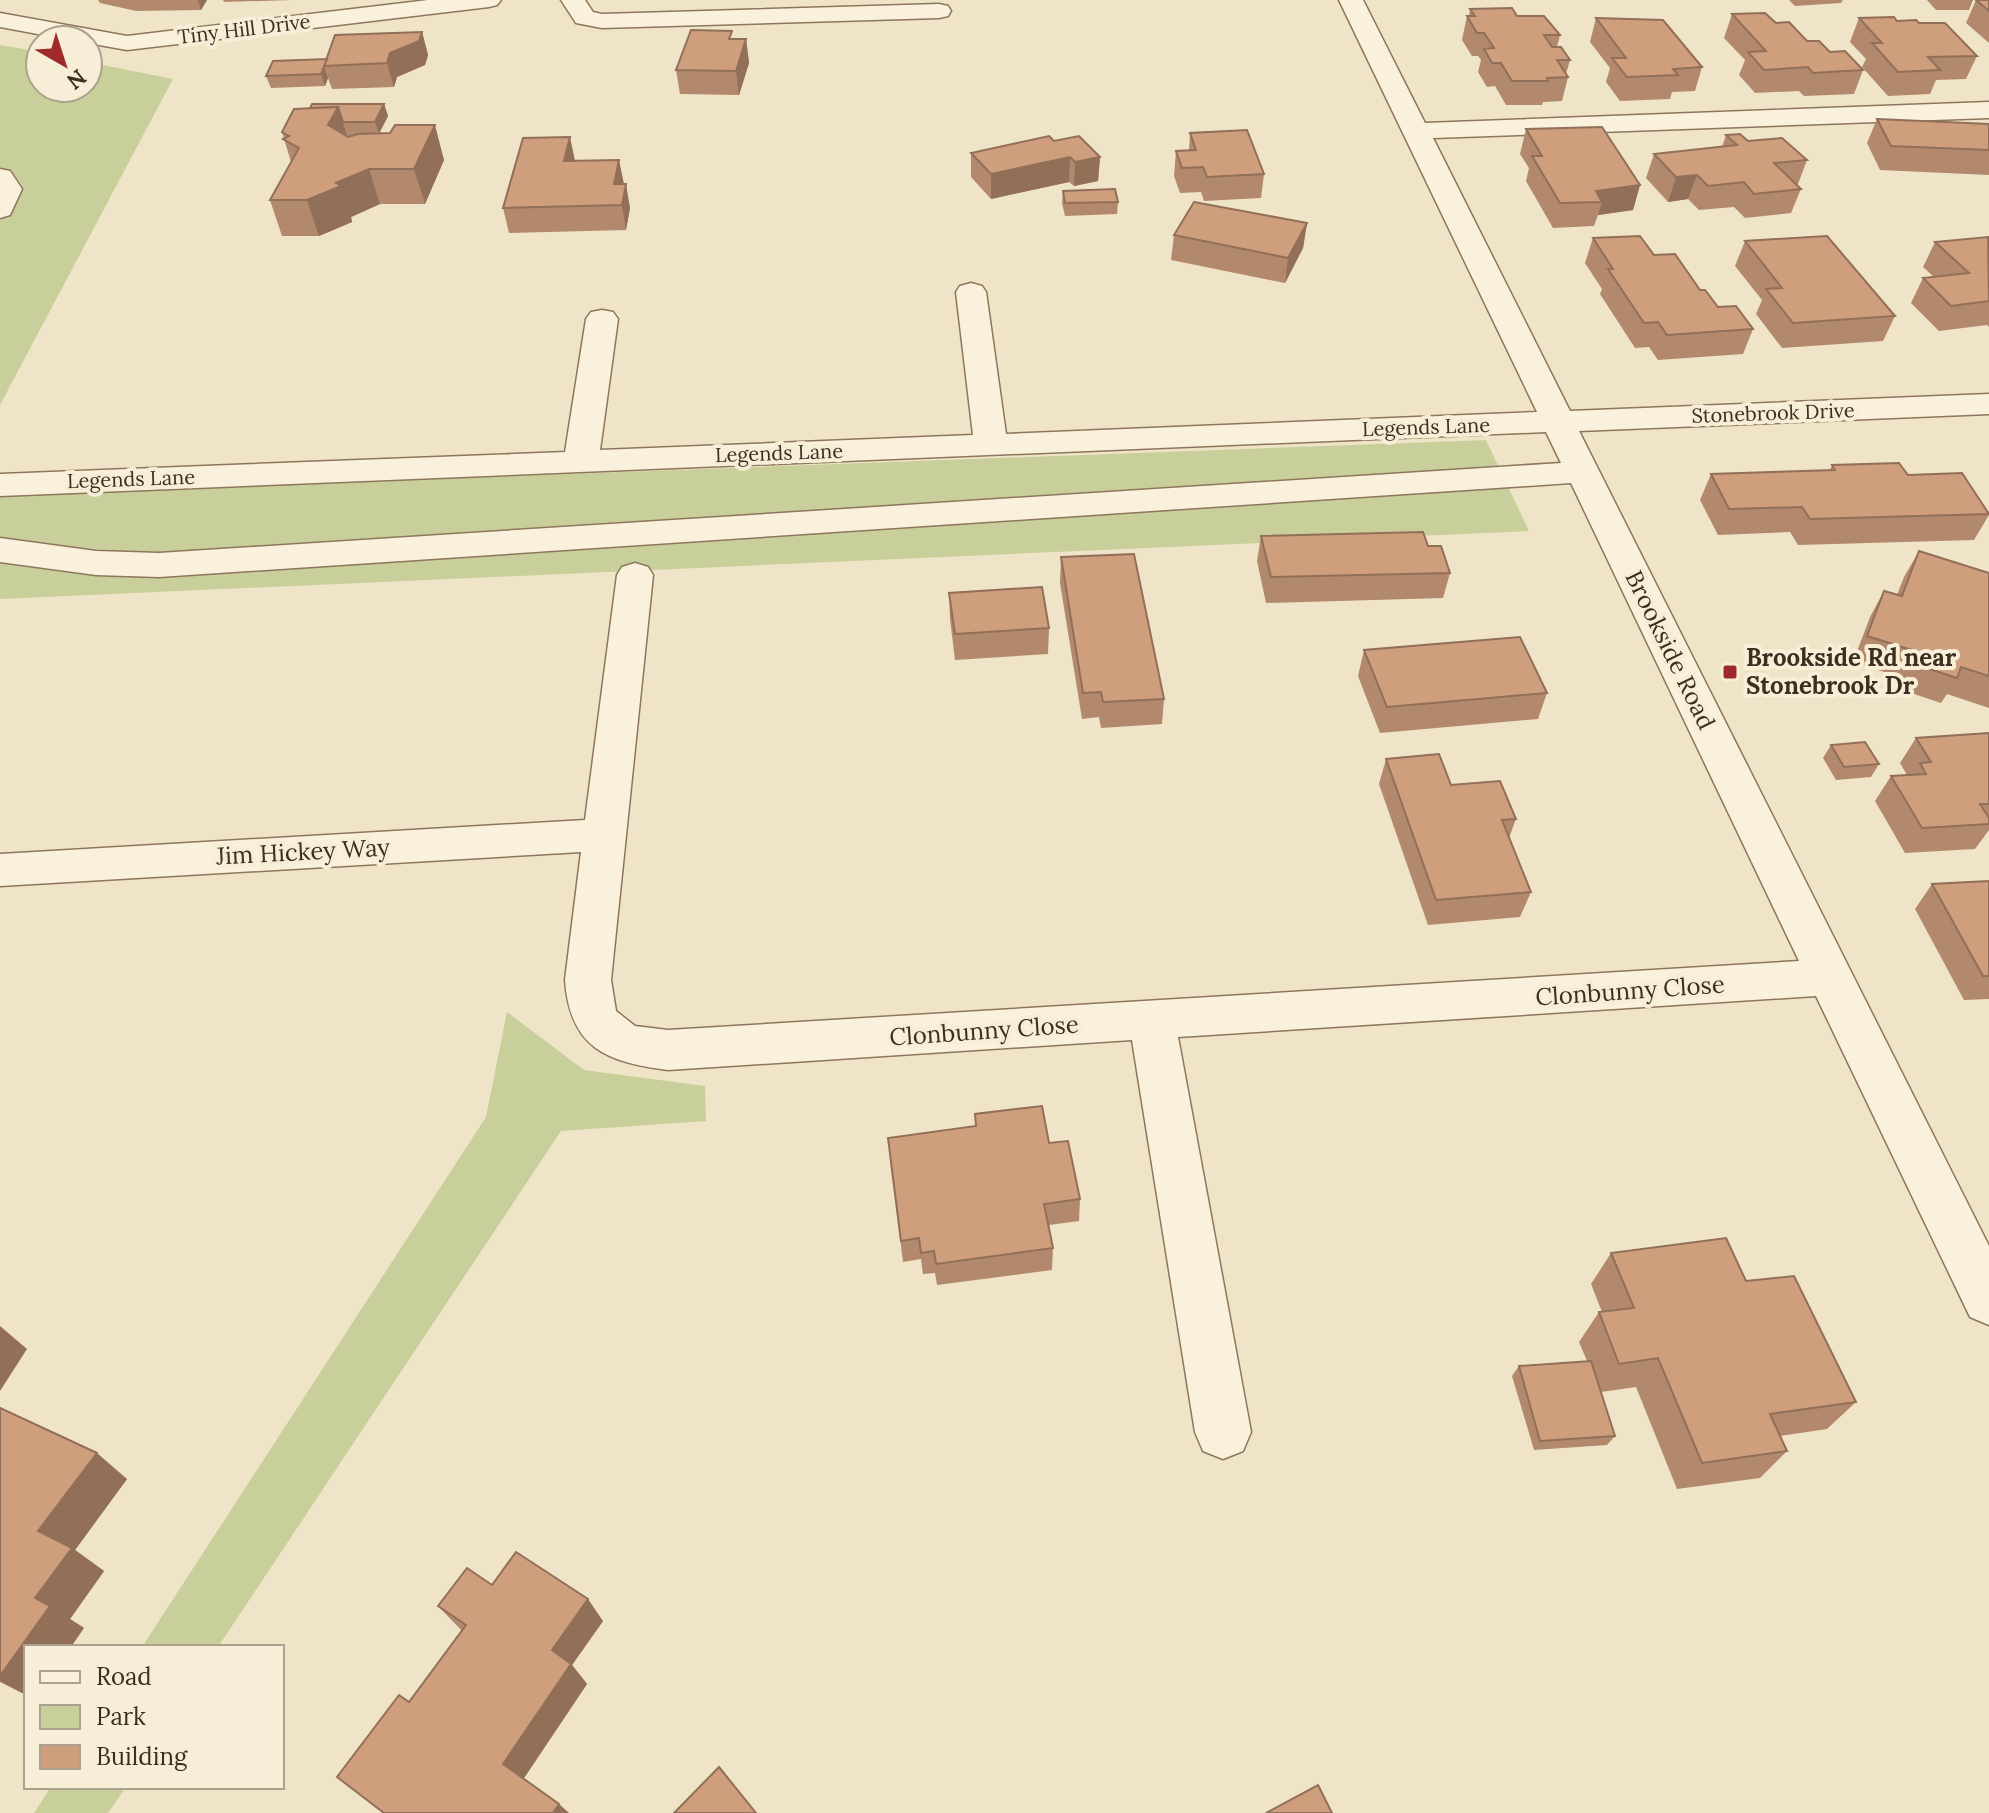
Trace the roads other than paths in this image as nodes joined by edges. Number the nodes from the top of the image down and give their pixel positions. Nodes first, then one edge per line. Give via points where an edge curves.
1 (489, 0) edge
2 (573, 0) edge
3 (1351, 0) edge
4 (939, 11) dead end
5 (0, 20) edge
6 (1989, 110) edge
7 (1415, 131) junction
8 (0, 177) edge
9 (0, 209) edge
10 (971, 292) dead end
11 (602, 319) dead end
12 (1989, 404) edge
13 (1558, 422) junction
14 (991, 444) junction
15 (581, 461) junction
16 (1582, 472) junction
17 (0, 485) edge
18 (0, 550) edge
19 (635, 575) dead end
20 (605, 835) junction
21 (0, 870) edge
22 (1829, 977) junction
23 (1152, 1021) junction
24 (1989, 1300) edge
25 (1223, 1432) dead end

1 - 5 street, Tiny Hill Drive via 127,43
2 - 4 street via 585,18 602,21
3 - 7 street, Brookside Road
6 - 7 street
7 - 13 street, Brookside Road
8 - 9 street via 8,189
10 - 14 street
11 - 15 street
12 - 13 street, Stonebrook Drive
13 - 14 street, Legends Lane
13 - 16 street, Brookside Road
14 - 15 street, Legends Lane
15 - 17 street, Legends Lane
16 - 18 street via 159,565
16 - 22 street, Brookside Road
19 - 20 street, Clonbunny Close
20 - 21 street, Jim Hickey Way
20 - 23 street, Clonbunny Close via 588,1000 599,1025 626,1045 668,1050
22 - 23 street, Clonbunny Close
22 - 24 street, Brookside Road
23 - 25 street

